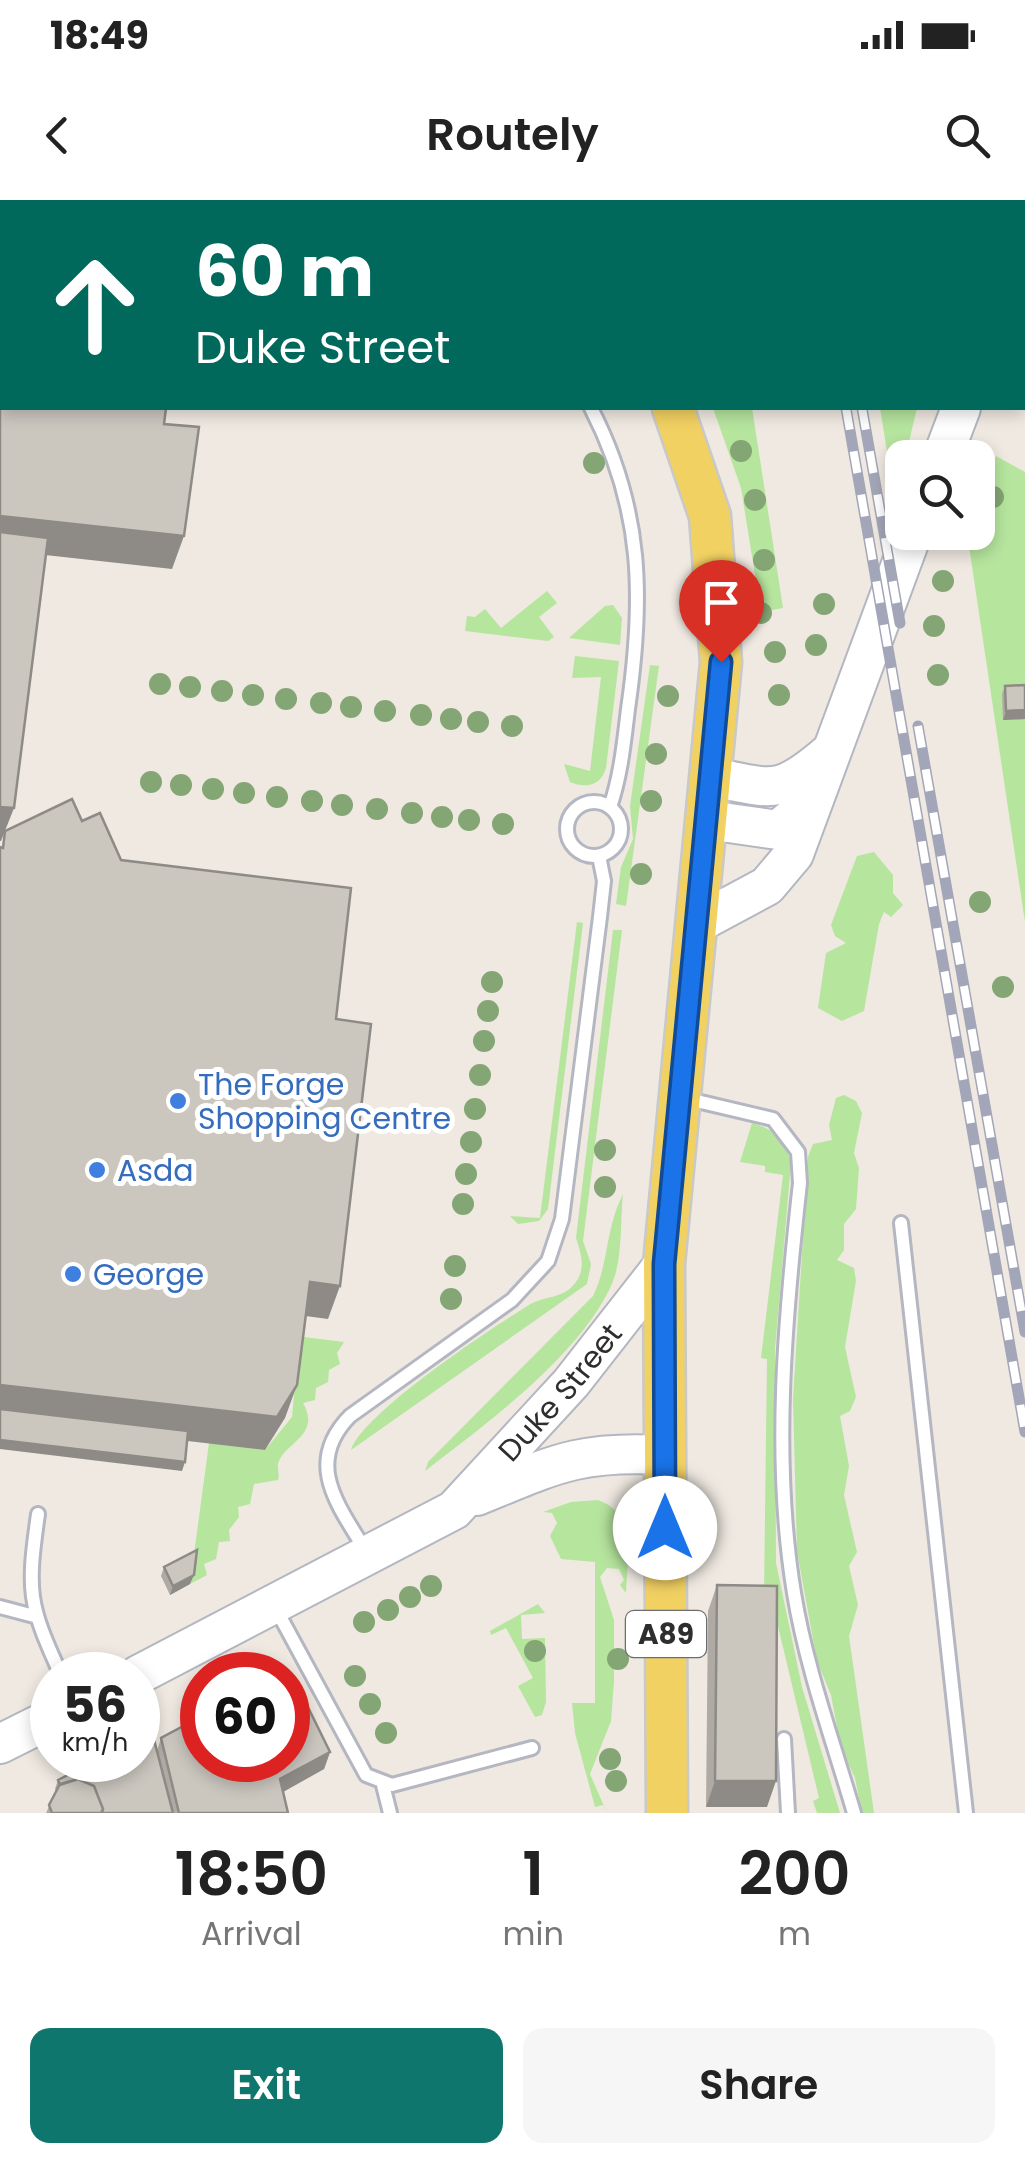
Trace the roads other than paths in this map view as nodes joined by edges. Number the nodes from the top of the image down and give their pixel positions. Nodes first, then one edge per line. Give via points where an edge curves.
1 (592, 410) edge
2 (674, 410) edge
3 (961, 410) edge
4 (949, 440) edge
5 (906, 550) edge
6 (828, 754) junction
7 (712, 777) junction
8 (812, 802) junction
9 (610, 807) junction
10 (708, 820) junction
11 (599, 856) junction
12 (700, 922) junction
13 (682, 1098) junction
14 (902, 1223) dead end
15 (664, 1264) junction
16 (664, 1455) junction
17 (465, 1501) junction
18 (38, 1514) dead end
19 (370, 1558) junction
20 (275, 1606) junction
21 (0, 1607) edge
22 (34, 1616) junction
23 (50, 1652) edge
24 (160, 1664) edge
25 (30, 1729) edge
26 (784, 1739) dead end
27 (0, 1744) edge
28 (532, 1748) dead end
29 (383, 1785) junction
30 (390, 1813) edge
31 (668, 1813) edge
32 (788, 1813) edge
33 (854, 1813) edge
34 (966, 1813) edge

1 - 9 lane via 620,479 640,569 636,655
2 - 7 main road, A89 via 710,516 716,563 721,662
3 - 4 street
5 - 6 street
6 - 7 street via 777,788
6 - 8 street
7 - 10 main road, A89
8 - 10 street via 778,830
8 - 12 street via 794,854 778,876
9 - 11 lane via 621,834
9 - 11 lane via 587,803 568,821 573,846
10 - 12 main road, A89
11 - 19 lane via 604,881 562,1219 548,1261 512,1300 350,1416 330,1440 332,1491
12 - 13 main road, A89
13 - 15 main road, A89
13 - 33 lane via 773,1119 798,1152 784,1400 788,1553 807,1652
14 - 34 lane
15 - 16 main road, A89
15 - 17 street, Duke Street via 571,1383
16 - 17 street, Duke Street via 578,1456
16 - 31 main road, A89
17 - 19 street, Duke Street
18 - 22 lane via 29,1578
19 - 20 street, Duke Street
20 - 24 street, Duke Street
20 - 29 lane via 366,1775
21 - 22 lane
22 - 23 lane
25 - 27 street
26 - 32 lane
28 - 29 lane
29 - 30 lane

